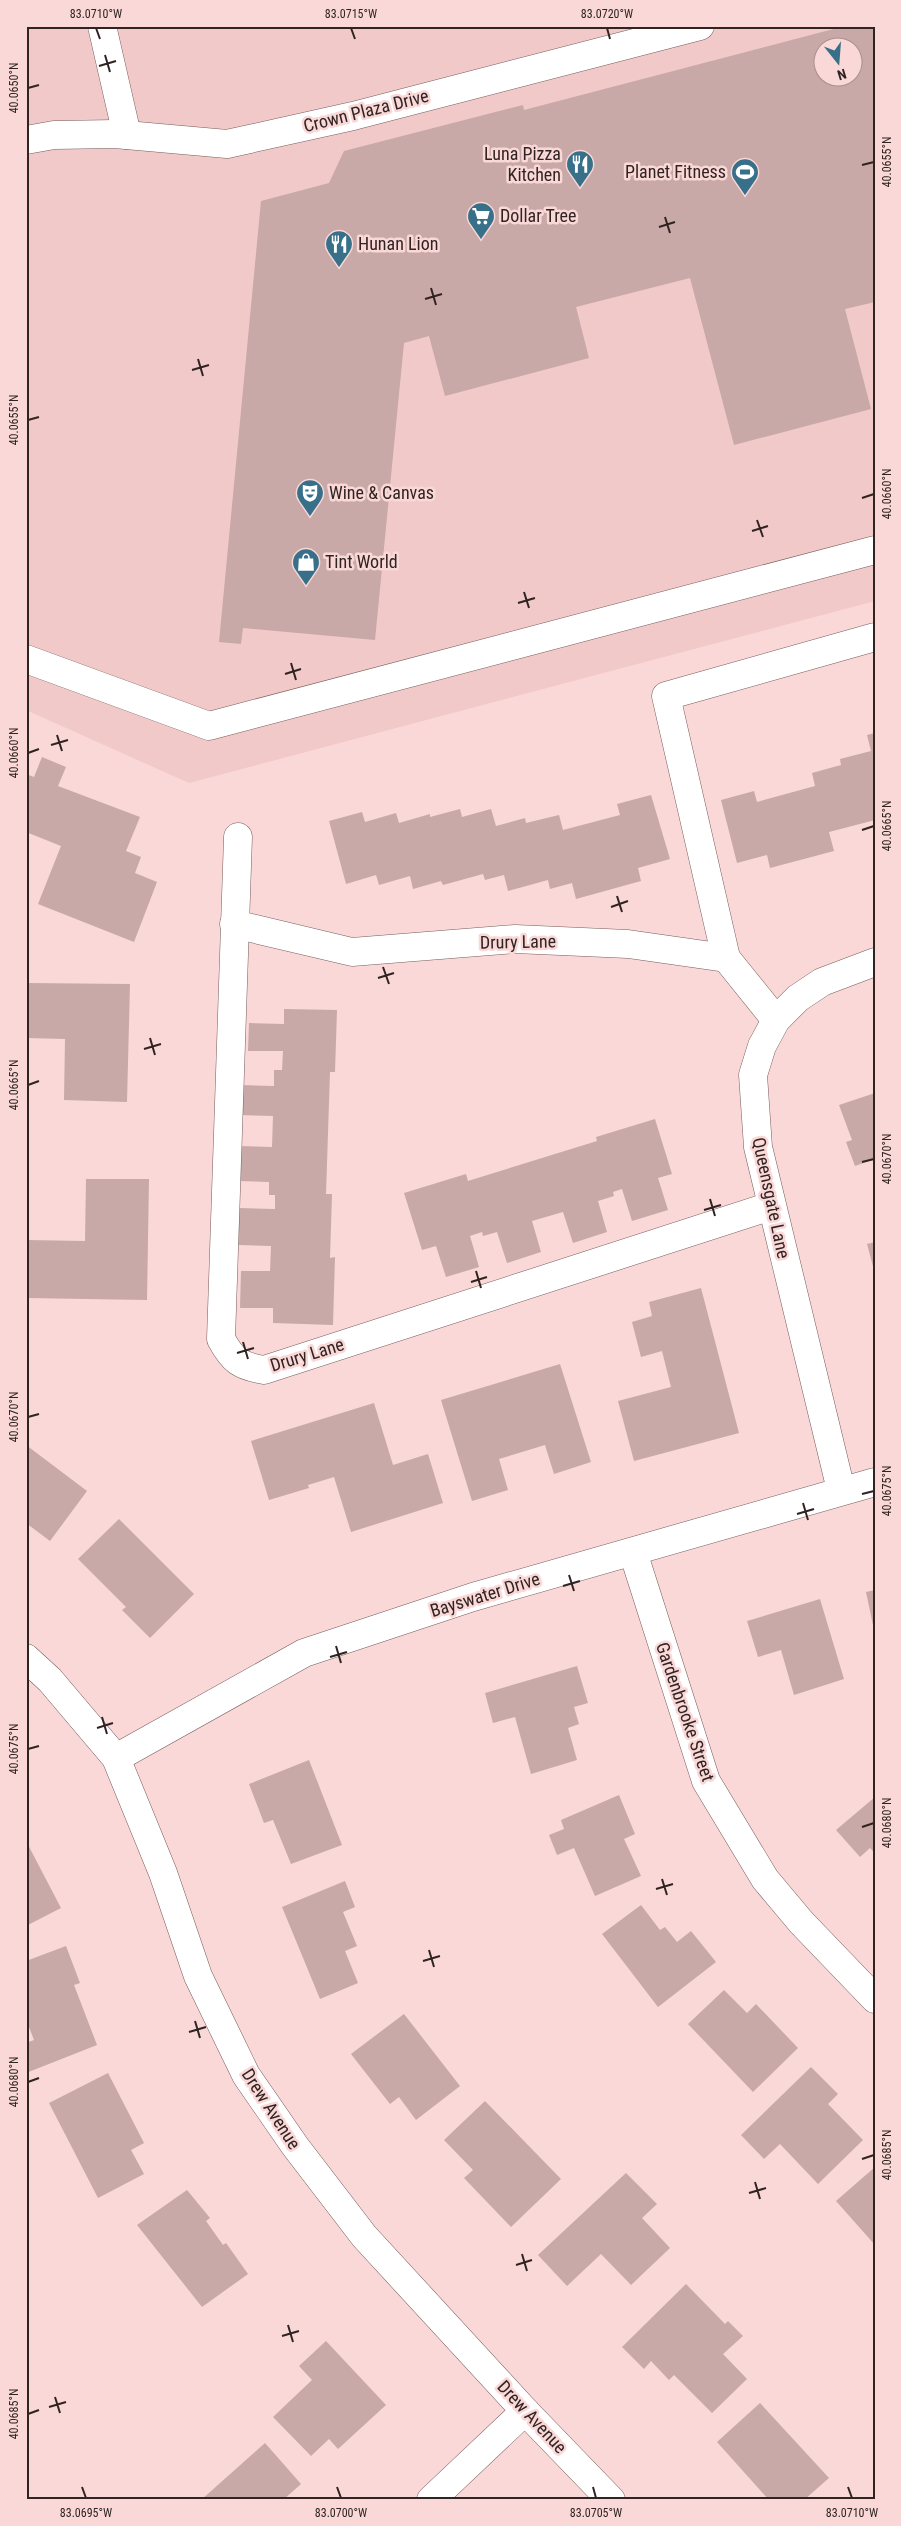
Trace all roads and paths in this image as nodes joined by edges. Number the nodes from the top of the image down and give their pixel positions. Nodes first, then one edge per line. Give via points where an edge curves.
1 (102, 26) edge
2 (700, 26) edge
3 (126, 135) junction
4 (26, 140) edge
5 (875, 550) edge
6 (875, 637) edge
7 (26, 659) edge
8 (238, 837) dead end
9 (234, 924) junction
10 (726, 958) junction
11 (875, 962) edge
12 (776, 1020) junction
13 (771, 1206) junction
14 (875, 1482) edge
15 (842, 1490) junction
16 (633, 1552) junction
17 (26, 1658) edge
18 (116, 1758) junction
19 (875, 1999) edge
20 (525, 2411) junction
21 (431, 2500) edge
22 (610, 2500) edge

1 - 3 street
2 - 3 street, Crown Plaza Drive via 353,116 227,144
3 - 4 street, Crown Plaza Drive via 54,135
5 - 7 street via 209,726
6 - 10 street via 666,696
8 - 9 street, Drury Lane
9 - 10 street, Drury Lane via 352,952 515,938 628,944
9 - 13 street, Drury Lane via 221,1339 230,1356 245,1367 264,1370
10 - 12 street
11 - 12 street, Queensgate Lane via 822,982 798,998
12 - 13 street, Queensgate Lane via 762,1046 753,1075 758,1147
13 - 15 street, Queensgate Lane
14 - 15 street, Bayswater Drive
15 - 16 street, Bayswater Drive
16 - 18 street, Bayswater Drive via 474,1597 304,1653
16 - 19 street, Gardenbrooke Street via 691,1737 715,1797 765,1879 801,1922
17 - 18 street, Drew Avenue via 50,1680
18 - 20 street, Drew Avenue via 163,1873 198,1976 246,2075 364,2236
20 - 21 street
20 - 22 street, Drew Avenue

